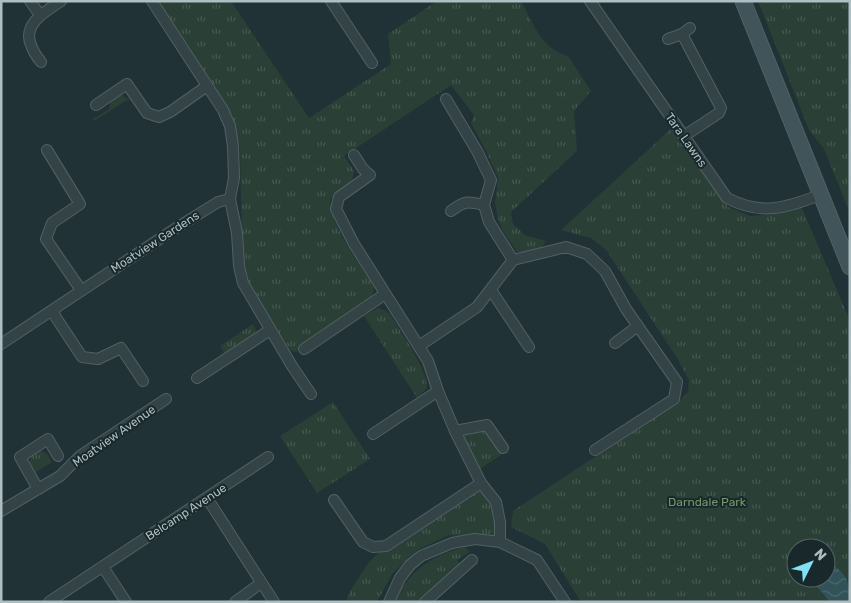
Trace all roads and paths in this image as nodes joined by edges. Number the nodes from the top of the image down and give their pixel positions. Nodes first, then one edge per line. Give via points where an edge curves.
1 (30, 1) edge
2 (61, 1) edge
3 (152, 1) edge
4 (331, 1) edge
5 (591, 1) edge
6 (743, 1) edge
7 (40, 15) junction
8 (668, 39) dead end
9 (41, 62) dead end
10 (372, 63) dead end
11 (207, 86) junction
12 (446, 99) dead end
13 (96, 105) dead end
14 (684, 136) junction
15 (47, 150) dead end
16 (354, 155) dead end
17 (820, 195) junction
18 (230, 199) junction
19 (484, 205) junction
20 (451, 211) dead end
21 (513, 260) junction
22 (850, 267) edge
23 (81, 290) junction
24 (491, 290) junction
25 (386, 294) junction
26 (53, 310) junction
27 (638, 326) junction
28 (270, 330) junction
29 (1, 344) edge
30 (615, 344) dead end
31 (419, 346) junction
32 (529, 347) dead end
33 (304, 349) dead end
34 (197, 378) dead end
35 (143, 381) dead end
36 (438, 391) junction
37 (311, 394) dead end
38 (166, 399) dead end
39 (455, 431) junction
40 (373, 434) dead end
41 (503, 448) dead end
42 (595, 450) dead end
43 (58, 456) dead end
44 (268, 457) dead end
45 (481, 483) junction
46 (38, 489) junction
47 (207, 498) junction
48 (334, 500) dead end
49 (1, 511) edge
50 (500, 542) junction
51 (472, 560) dead end
52 (103, 567) junction
53 (261, 583) junction
54 (435, 593) junction
55 (48, 602) edge
56 (126, 602) edge
57 (235, 602) edge
58 (274, 602) edge
59 (389, 602) edge
60 (425, 602) edge
61 (443, 602) edge
62 (565, 602) edge

1 - 7 street
2 - 7 street
3 - 11 street
4 - 10 street
5 - 14 street, Tara Lawns
6 - 17 main road
7 - 9 street via 30,27 29,37
8 - 14 street via 686,31 721,108 719,113
11 - 13 street via 159,117 147,113 127,84
11 - 18 street via 230,126 234,178
12 - 19 street via 491,180
14 - 17 street, Tara Lawns via 727,198 739,204 770,210
15 - 23 street via 80,204 52,223 46,239
16 - 25 street via 370,175 339,197 336,209
17 - 22 main road
18 - 23 street, Moatview Gardens via 218,202
18 - 28 street via 237,233 238,266 243,282
19 - 20 street via 462,202
19 - 21 street via 489,222
21 - 24 street
21 - 27 street via 566,248 588,254 605,271
23 - 26 street, Moatview Gardens
24 - 31 street via 477,307
24 - 32 street
25 - 31 street
25 - 33 street
26 - 29 street, Moatview Gardens
26 - 35 street via 82,357 98,359 121,348
27 - 30 street
27 - 42 street via 677,382 674,399
28 - 34 street
28 - 37 street
31 - 36 street
36 - 39 street
36 - 40 street
38 - 46 street, Moatview Avenue via 80,456 60,476
39 - 41 street via 487,425
39 - 45 street
43 - 46 street, Moatview Avenue via 48,439 20,457
44 - 47 street, Belcamp Avenue
45 - 48 street via 386,546 373,548 363,542
45 - 50 street via 496,502
46 - 49 street, Moatview Avenue
47 - 52 street, Belcamp Avenue
47 - 53 street
50 - 59 street via 475,539 452,543 421,556 400,578
50 - 62 street via 537,560
51 - 54 street
52 - 55 street, Belcamp Avenue
52 - 56 street
53 - 57 street
53 - 58 street
54 - 60 street
54 - 61 street

